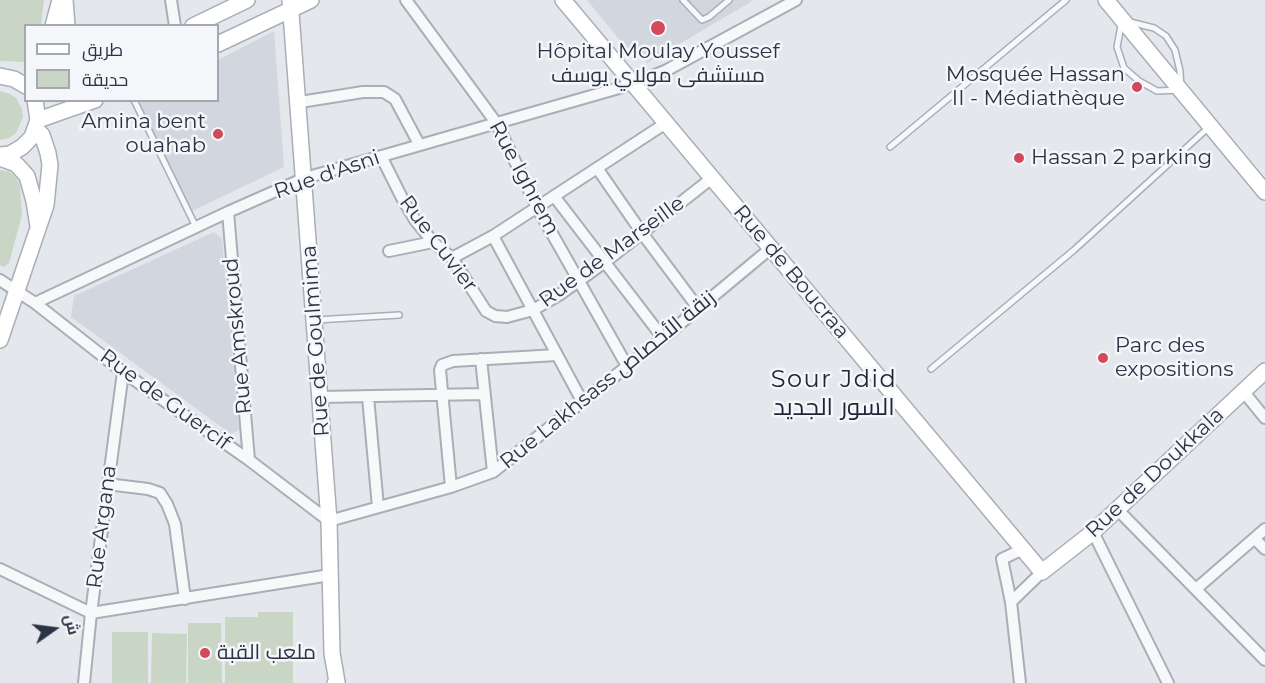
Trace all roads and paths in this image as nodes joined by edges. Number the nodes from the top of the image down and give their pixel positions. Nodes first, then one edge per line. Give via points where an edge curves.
1 (63, 0) edge
2 (171, 0) edge
3 (247, 0) edge
4 (311, 0) edge
5 (406, 0) edge
6 (563, 0) edge
7 (683, 0) edge
8 (729, 0) edge
9 (796, 0) edge
10 (1066, 0) edge
11 (1106, 0) edge
12 (291, 5) edge
13 (1122, 20) junction
14 (54, 24) edge
15 (67, 24) edge
16 (175, 24) edge
17 (197, 24) edge
18 (219, 43) edge
19 (0, 76) edge
20 (633, 84) junction
21 (24, 85) edge
22 (1180, 90) junction
23 (35, 102) edge
24 (90, 102) edge
25 (135, 102) edge
26 (300, 102) junction
27 (666, 123) junction
28 (37, 124) junction
29 (497, 124) junction
30 (1210, 126) junction
31 (419, 144) junction
32 (890, 147) dead end
33 (381, 156) junction
34 (0, 157) edge
35 (597, 168) junction
36 (305, 178) junction
37 (712, 178) junction
38 (1265, 192) edge
39 (554, 196) junction
40 (537, 207) junction
41 (228, 212) junction
42 (38, 226) junction
43 (196, 227) junction
44 (642, 233) junction
45 (493, 236) junction
46 (433, 242) junction
47 (771, 248) junction
48 (389, 251) dead end
49 (452, 258) junction
50 (605, 262) junction
51 (0, 280) edge
52 (580, 280) junction
53 (17, 292) junction
54 (35, 303) junction
55 (698, 308) junction
56 (533, 310) junction
57 (399, 315) dead end
58 (507, 317) joint
59 (315, 320) junction
60 (663, 338) junction
61 (0, 340) edge
62 (557, 355) junction
63 (481, 359) junction
64 (627, 366) junction
65 (931, 369) dead end
66 (1265, 371) edge
67 (123, 372) junction
68 (1243, 391) junction
69 (484, 394) junction
70 (442, 395) junction
71 (368, 397) junction
72 (320, 398) junction
73 (582, 401) junction
74 (1265, 418) edge
75 (249, 460) junction
76 (493, 472) junction
77 (107, 484) junction
78 (451, 487) junction
79 (378, 507) junction
80 (1117, 509) junction
81 (329, 521) junction
82 (1265, 529) edge
83 (1093, 532) junction
84 (1255, 539) junction
85 (1023, 549) junction
86 (1265, 549) edge
87 (0, 569) edge
88 (1042, 572) junction
89 (330, 575) junction
90 (1196, 590) junction
91 (186, 599) junction
92 (1011, 602) junction
93 (91, 613) junction
94 (1265, 660) edge
95 (336, 682) edge
96 (84, 683) edge
97 (1020, 683) edge
98 (1168, 683) edge

1 - 14 street
1 - 15 street
2 - 16 street
3 - 17 street
4 - 12 street
5 - 29 street, Rue Ighrem
6 - 20 street, Rue de Boucraa
7 - 8 lane via 702,20
9 - 20 street, Rue d'Asni via 667,70
10 - 32 lane
11 - 13 street
12 - 18 street
12 - 26 street, Rue de Goulmima
13 - 22 street
13 - 22 lane via 1154,28 1166,36 1175,50
13 - 22 lane via 1117,47 1124,68 1157,91
19 - 21 street
20 - 27 street, Rue de Boucraa
20 - 29 street, Rue d'Asni
22 - 30 street
23 - 28 street
24 - 28 street
25 - 43 lane
26 - 31 street via 384,92 395,99
26 - 36 street, Rue de Goulmima
27 - 35 street
27 - 37 street, Rue de Boucraa
28 - 34 street via 27,143
28 - 42 street via 50,165 46,205
29 - 31 street, Rue d'Asni
29 - 40 street, Rue Ighrem
30 - 38 street
30 - 65 lane via 1074,250
31 - 33 street, Rue d'Asni
33 - 36 street, Rue d'Asni
33 - 46 street, Rue Cuvier via 415,220
34 - 42 street via 16,164 27,176
35 - 39 street
35 - 44 street
36 - 41 street, Rue d'Asni
36 - 59 street, Rue de Goulmima
37 - 44 street, Rue de Marseille
37 - 47 street, Rue de Boucraa
39 - 40 street
39 - 50 street
40 - 45 street
40 - 52 street, Rue Ighrem
41 - 43 street, Rue d'Asni
41 - 75 street, Rue Amskroud
42 - 53 street
43 - 54 street, Rue d'Asni
44 - 50 street, Rue de Marseille
44 - 55 street
45 - 49 street
45 - 56 street
46 - 48 street
46 - 49 street, Rue Cuvier
47 - 55 street, Rue Lakhsass زنقة الأخصاص
47 - 85 street, Rue de Boucraa
49 - 58 street, Rue Cuvier via 486,311
50 - 52 street, Rue de Marseille
50 - 60 street
51 - 53 street, Rue de Guercif
52 - 56 street, Rue de Marseille
52 - 64 street, Rue Ighrem
53 - 54 street, Rue de Guercif
53 - 61 street
54 - 67 street, Rue de Guercif
55 - 60 street, Rue Lakhsass زنقة الأخصاص
56 - 58 street, Rue de Marseille
56 - 62 street
57 - 59 lane
59 - 72 street, Rue de Goulmima
60 - 64 street, Rue Lakhsass زنقة الأخصاص
62 - 63 street
62 - 73 street
63 - 69 street
63 - 70 street via 445,362 440,370
64 - 73 street, Rue Lakhsass زنقة الأخصاص
66 - 68 street, Rue de Doukkala
67 - 75 street, Rue de Guercif
67 - 77 street, Rue Argana
68 - 74 street
68 - 80 street, Rue de Doukkala
69 - 70 street
69 - 76 street
70 - 71 street
70 - 78 street
71 - 72 street
71 - 79 street
72 - 81 street, Rue de Goulmima
73 - 76 street, Rue Lakhsass زنقة الأخصاص
75 - 81 street, Rue de Guercif
76 - 78 street, Rue Lakhsass زنقة الأخصاص
77 - 91 street via 160,493 175,524
77 - 93 street, Rue Argana
78 - 79 street, Rue Lakhsass زنقة الأخصاص
79 - 81 street, Rue Lakhsass زنقة الأخصاص
80 - 83 street, Rue de Doukkala
80 - 90 street
81 - 89 street, Rue de Goulmima
82 - 84 street
83 - 88 street, Rue de Doukkala
83 - 98 street
84 - 86 street
84 - 90 street
85 - 88 street, Rue de Boucraa
85 - 92 street via 1002,559
87 - 93 street
88 - 92 street
89 - 91 street
89 - 95 street, Rue de Goulmima
90 - 94 street
91 - 93 street
92 - 97 street
93 - 96 street, Rue Argana

